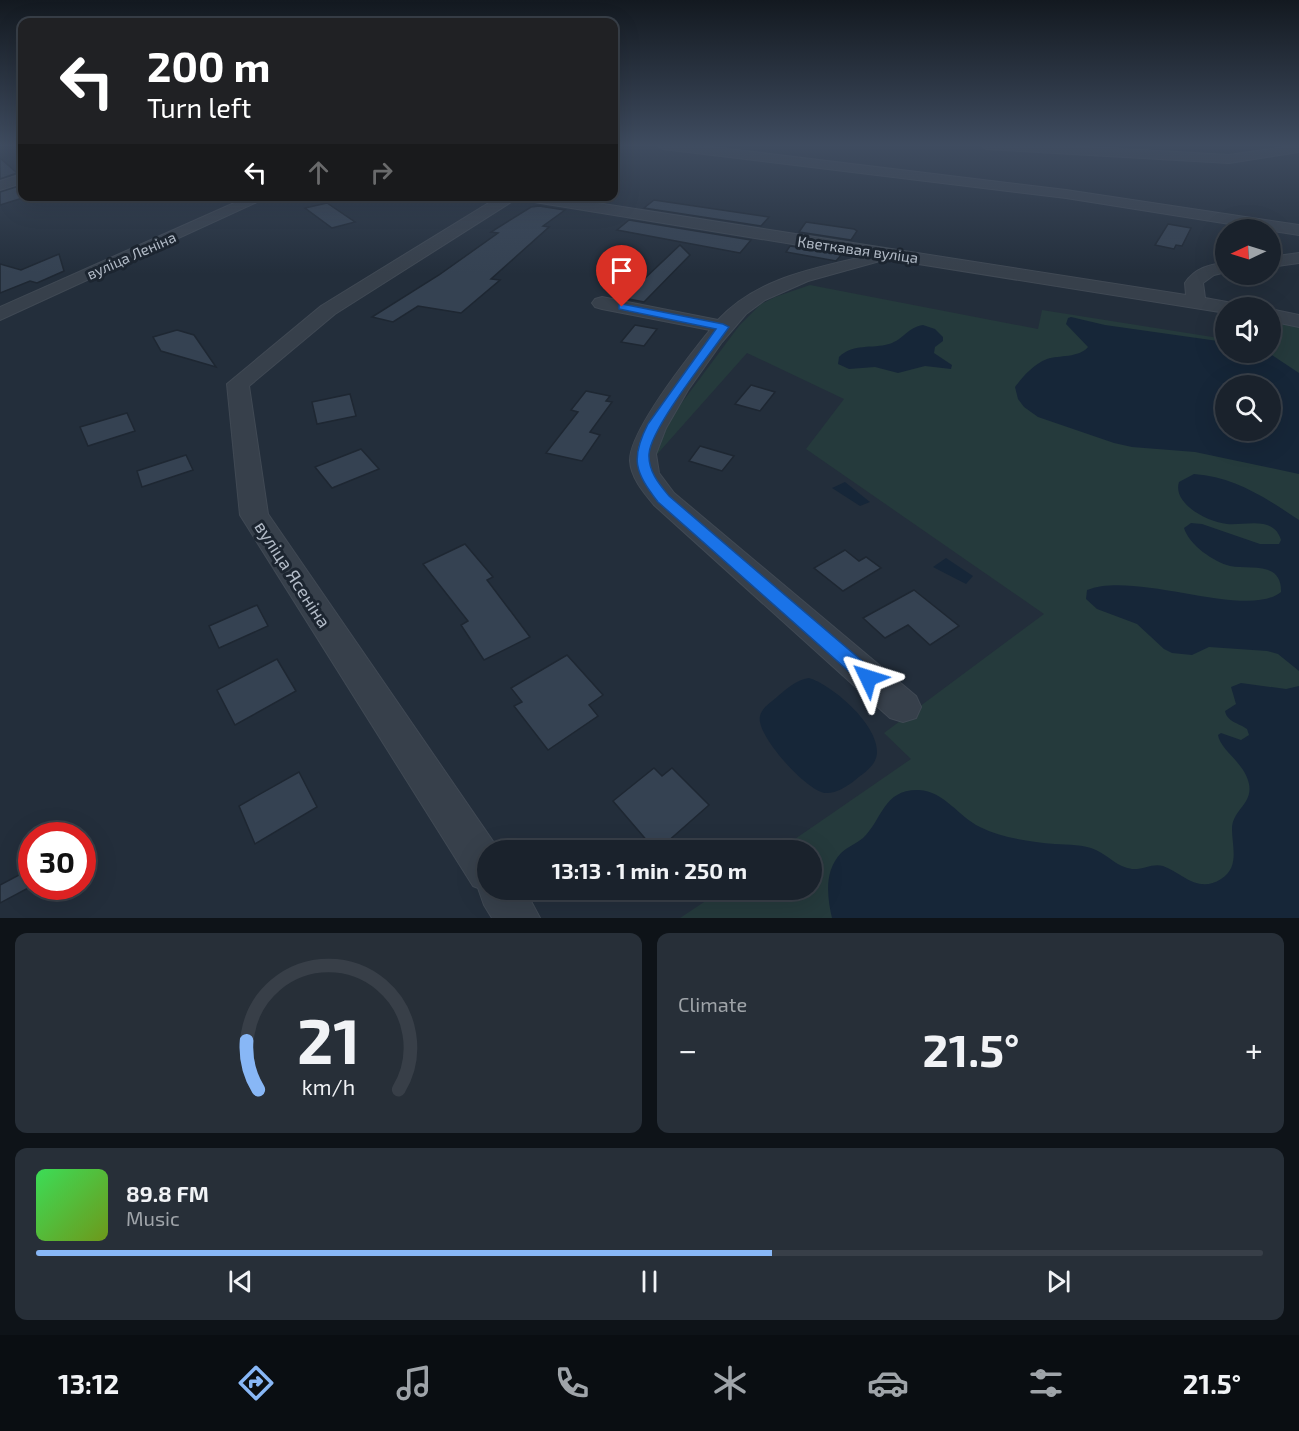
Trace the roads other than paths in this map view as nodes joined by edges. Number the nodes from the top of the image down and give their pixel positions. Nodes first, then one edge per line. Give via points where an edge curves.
1 (1015, 188) edge
2 (252, 201) edge
3 (504, 201) edge
4 (552, 201) edge
5 (1299, 230) edge
6 (889, 254) junction
7 (1299, 258) edge
8 (1281, 260) edge
9 (1215, 270) edge
10 (1196, 301) junction
11 (602, 303) dead end
12 (1215, 305) edge
13 (0, 314) edge
14 (1281, 317) edge
15 (1299, 321) edge
16 (723, 327) junction
17 (903, 707) dead end
18 (477, 854) edge
19 (506, 900) edge
20 (518, 918) edge

1 - 5 street
2 - 13 street, вуліца Леніна
3 - 18 street, вуліца Ясеніна via 328,310 238,384 254,515
4 - 6 street, Кветкавая вуліца
6 - 10 street, Кветкавая вуліца
6 - 16 street via 770,289
7 - 8 street
9 - 10 street via 1205,272 1194,283
10 - 12 street, Кветкавая вуліца
11 - 16 street
14 - 15 street
16 - 17 street via 654,424 643,454 644,469 664,499
19 - 20 street

